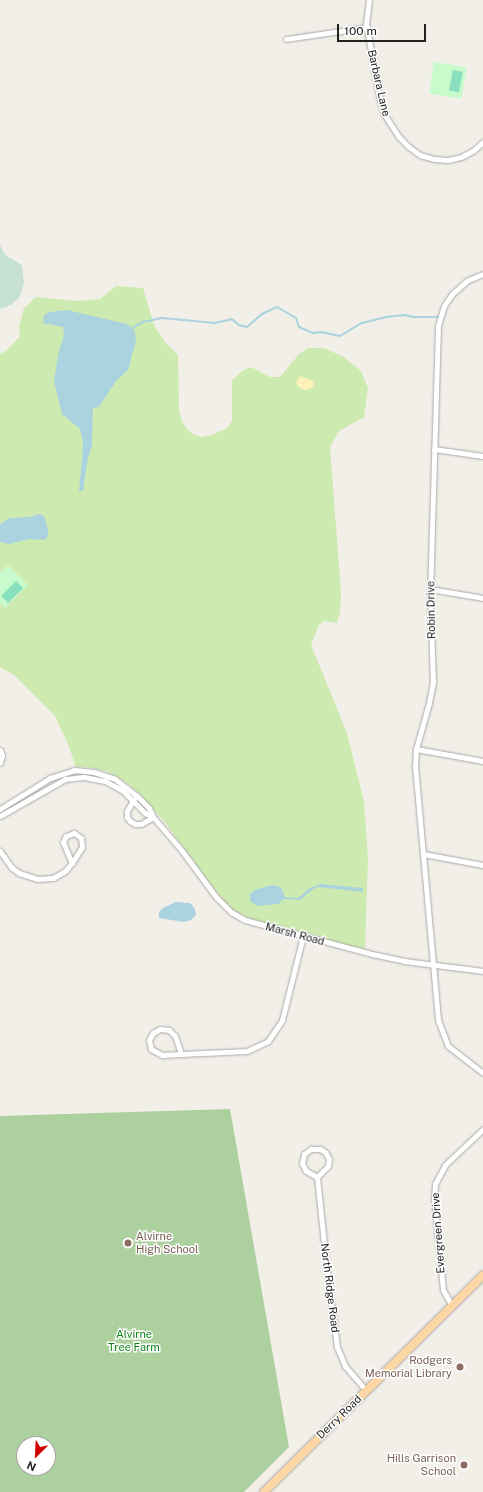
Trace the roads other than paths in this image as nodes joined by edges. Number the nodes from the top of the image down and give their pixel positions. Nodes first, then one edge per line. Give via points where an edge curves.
1 (369, 0) edge
2 (367, 27) junction
3 (286, 39) dead end
4 (483, 142) edge
5 (483, 274) edge
6 (434, 449) junction
7 (483, 456) edge
8 (430, 590) junction
9 (483, 598) edge
10 (416, 749) junction
11 (0, 750) edge
12 (483, 761) edge
13 (0, 764) edge
14 (137, 796) junction
15 (133, 800) junction
16 (0, 809) edge
17 (0, 816) edge
18 (153, 817) junction
19 (0, 851) edge
20 (423, 854) junction
21 (72, 863) junction
22 (483, 865) edge
23 (303, 936) junction
24 (433, 964) junction
25 (483, 971) edge
26 (181, 1054) junction
27 (483, 1073) edge
28 (483, 1129) edge
29 (317, 1177) junction
30 (483, 1275) edge
31 (452, 1306) junction
32 (366, 1390) junction
33 (264, 1492) edge

1 - 2 street, Barbara Lane
2 - 3 street
2 - 4 street, Barbara Lane via 384,114 408,147 420,155 448,160 474,150
5 - 6 street, Robin Drive via 468,280 457,289 444,306 439,319
6 - 7 street
6 - 8 street, Robin Drive
8 - 9 street
8 - 10 street, Robin Drive via 433,682
10 - 12 street
10 - 20 street, Robin Drive via 415,766
11 - 13 street
14 - 15 street
14 - 16 street, Marsh Road via 125,785 105,775 90,771 69,771 50,778
14 - 18 street, Marsh Road via 149,808
15 - 17 street, Marsh Road via 113,784 93,778 74,777 53,785
15 - 18 street, Marsh Road via 144,813
15 - 18 street via 127,814 130,821 141,824
18 - 23 street, Marsh Road via 216,897 231,912 244,920
19 - 21 street via 15,871 23,876 38,879 62,874
20 - 22 street
20 - 24 street, Robin Drive
21 - 21 street via 82,844 81,838 74,833 66,836 63,842
23 - 24 street, Marsh Road via 372,954
23 - 26 street via 282,1020 268,1041 247,1051
24 - 25 street, Marsh Road
24 - 27 street via 438,1020 444,1038 454,1052
26 - 26 street via 162,1055 154,1052 150,1045 150,1036 160,1029 169,1030
28 - 31 street, Evergreen Drive via 445,1165 437,1177 434,1192 443,1290
29 - 29 street via 328,1166 329,1159 320,1149 311,1149 304,1154 302,1163 306,1171
29 - 32 street, North Ridge Road via 337,1347 345,1366
30 - 31 main road, Derry Road
31 - 32 main road, Derry Road
32 - 33 main road, Derry Road

